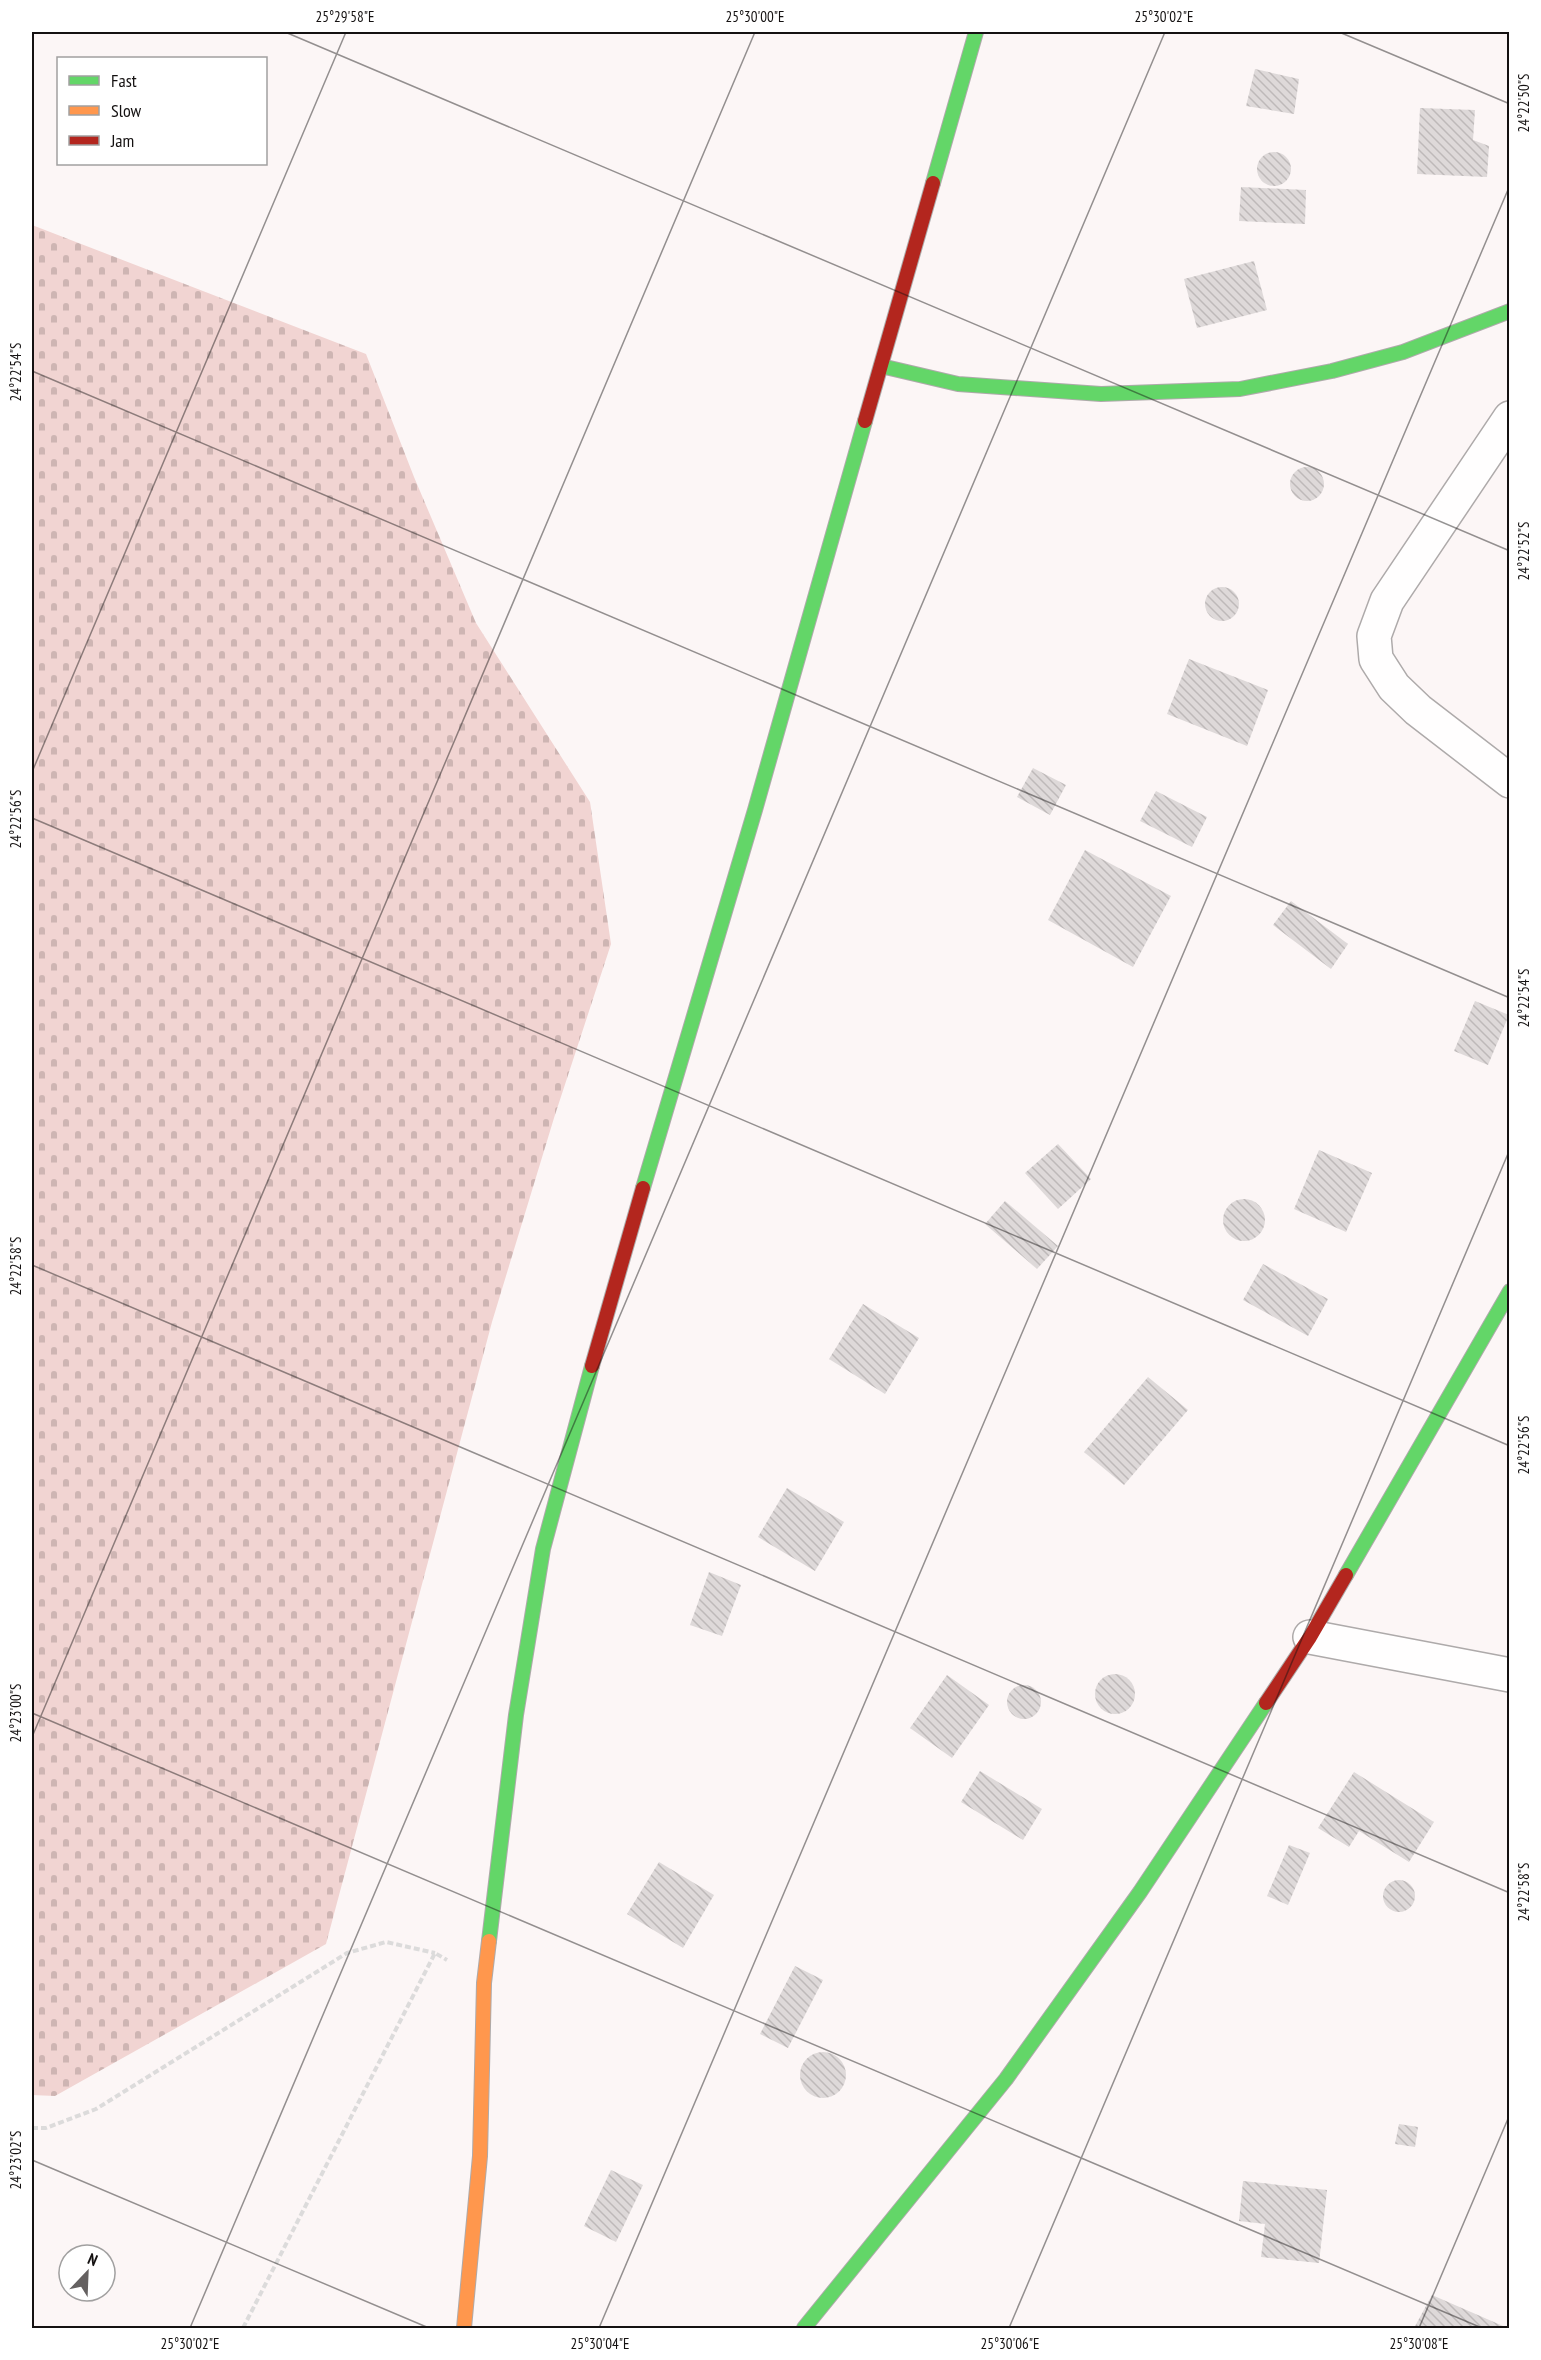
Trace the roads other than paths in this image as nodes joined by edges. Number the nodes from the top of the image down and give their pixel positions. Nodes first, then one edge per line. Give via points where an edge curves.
1 (976, 32) edge
2 (1509, 311) edge
3 (881, 366) junction
4 (1509, 418) edge
5 (1509, 781) edge
6 (1509, 1291) edge
7 (1310, 1637) junction
8 (1509, 1675) edge
9 (464, 2328) edge
10 (804, 2328) edge

1 - 3 street
2 - 3 street via 1403,352 1240,389 1089,393 958,384
3 - 9 street via 601,1332 543,1549 516,1715 483,1983 480,2156
4 - 5 street via 1387,601 1374,636 1376,659 1394,687
6 - 7 street
7 - 8 street
7 - 10 street via 1140,1892 1006,2079

